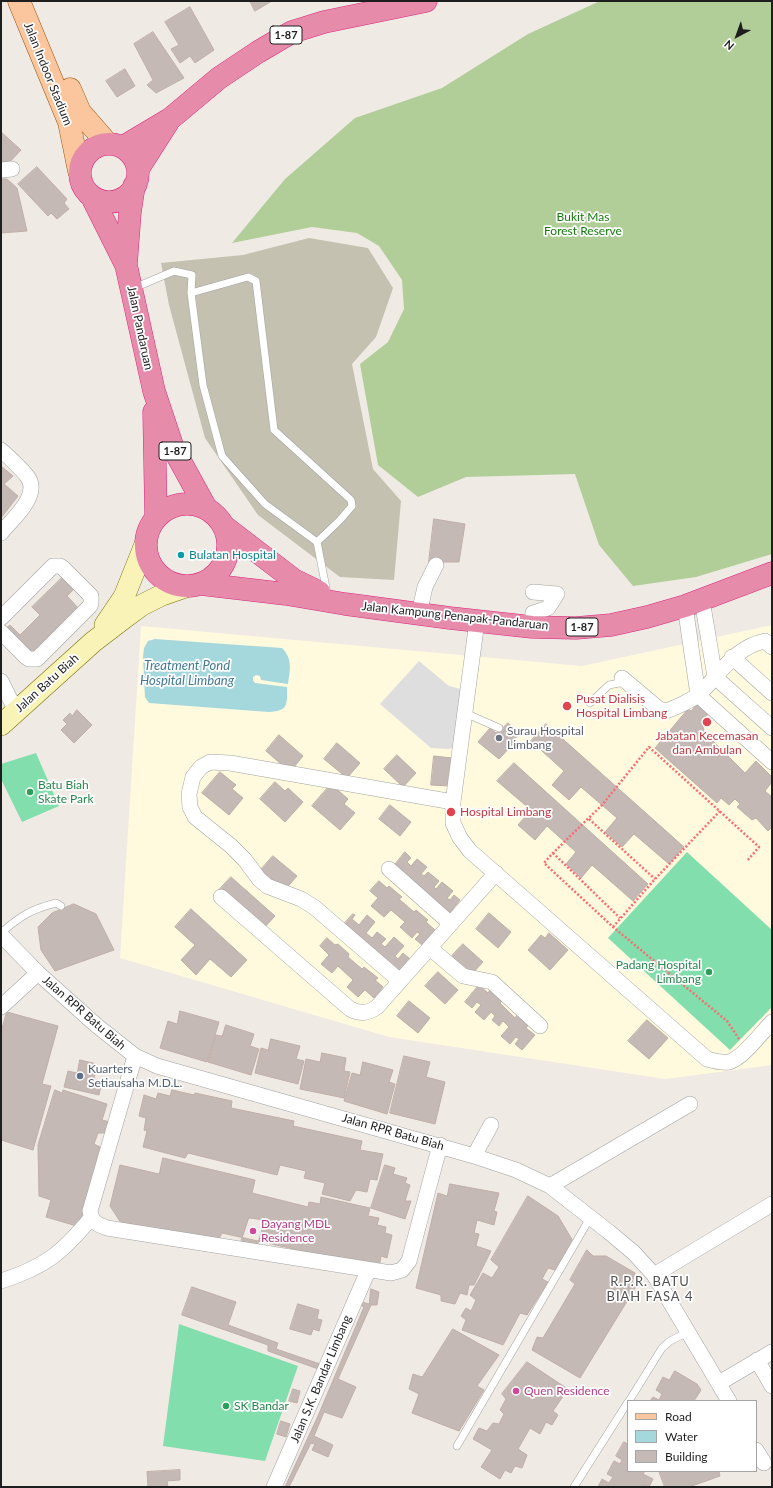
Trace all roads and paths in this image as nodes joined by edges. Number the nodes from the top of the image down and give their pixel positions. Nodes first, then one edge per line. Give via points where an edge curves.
1 (19, 1) edge
2 (33, 1) edge
3 (426, 1) edge
4 (170, 119) junction
5 (115, 145) junction
6 (79, 171) junction
7 (136, 178) junction
8 (92, 197) junction
9 (126, 265) junction
10 (132, 289) junction
11 (191, 293) junction
12 (154, 391) junction
13 (1, 450) edge
14 (206, 508) junction
15 (156, 517) junction
16 (225, 527) junction
17 (1, 533) edge
18 (146, 542) junction
19 (317, 542) junction
20 (436, 565) dead end
21 (772, 573) edge
22 (195, 585) junction
23 (533, 592) dead end
24 (336, 600) junction
25 (693, 602) junction
26 (419, 614) junction
27 (1, 618) edge
28 (477, 621) junction
29 (532, 627) junction
30 (1, 632) edge
31 (92, 642) junction
32 (53, 644) junction
33 (772, 647) edge
34 (732, 657) junction
35 (71, 663) junction
36 (715, 677) junction
37 (625, 680) joint
38 (1, 681) edge
39 (772, 693) edge
40 (698, 695) junction
41 (590, 703) dead end
42 (465, 713) junction
43 (8, 718) edge
44 (499, 728) dead end
45 (772, 728) edge
46 (772, 762) edge
47 (453, 802) junction
48 (720, 811) junction
49 (589, 819) junction
50 (553, 853) junction
51 (747, 861) dead end
52 (389, 869) dead end
53 (496, 873) junction
54 (655, 879) junction
55 (221, 897) dead end
56 (61, 906) dead end
57 (620, 918) junction
58 (451, 924) junction
59 (613, 927) junction
60 (1, 934) edge
61 (430, 948) junction
62 (38, 973) junction
63 (400, 981) junction
64 (1, 1007) edge
65 (772, 1022) edge
66 (540, 1026) dead end
67 (746, 1050) junction
68 (135, 1056) junction
69 (690, 1104) dead end
70 (491, 1125) dead end
71 (440, 1145) junction
72 (474, 1156) junction
73 (550, 1186) junction
74 (772, 1204) edge
75 (91, 1218) junction
76 (590, 1218) junction
77 (368, 1270) junction
78 (654, 1274) junction
79 (1, 1281) edge
80 (688, 1332) junction
81 (772, 1352) edge
82 (757, 1360) junction
83 (719, 1383) junction
84 (772, 1386) edge
85 (629, 1400) edge
86 (728, 1400) edge
87 (627, 1403) edge
88 (457, 1446) dead end
89 (757, 1452) edge
90 (764, 1463) dead end
91 (274, 1487) edge
92 (574, 1487) edge

1 - 6 main road, Jalan Indoor Stadium via 69,122
2 - 5 main road, Jalan Indoor Stadium via 80,112
3 - 4 highway, Jalan Pandaruan / 1-87 via 324,22 292,32 219,78
4 - 5 highway, Jalan Pandaruan / 1-87
4 - 7 highway, Jalan Pandaruan / 1-87
5 - 6 highway via 97,146 88,152
5 - 7 highway via 130,152 135,160
6 - 8 highway via 85,190
7 - 8 highway via 129,194 116,200 101,201
7 - 9 highway, Jalan Pandaruan / 1-87 via 130,212
8 - 9 highway, Jalan Pandaruan / 1-87
9 - 10 highway, Jalan Pandaruan / 1-87
10 - 11 lane via 174,271 192,275
10 - 12 highway, Jalan Pandaruan / 1-87
11 - 19 lane via 203,386 222,456 265,504
11 - 19 lane via 248,277 256,281 274,430 351,500 352,504 340,520
12 - 14 highway, Jalan Pandaruan / 1-87 via 173,448
12 - 15 highway, Jalan Pandaruan / 1-87
13 - 17 street via 28,476 32,489 30,497
14 - 15 highway via 180,504
14 - 16 highway via 217,516
15 - 18 highway via 149,528
16 - 22 highway via 228,554 222,567 213,577
16 - 24 highway, Jalan Kampung Penapak-Pandaruan / 1-87 via 294,580
18 - 22 highway via 147,555 162,577 174,584
18 - 31 main road via 124,597
19 - 24 lane
20 - 26 street via 425,587
21 - 25 highway, Jalan Kampung Penapak-Pandaruan / 1-87
22 - 24 highway, Jalan Kampung Penapak-Pandaruan / 1-87
22 - 31 main road via 162,595 142,605
23 - 29 street via 557,594 548,608 533,614
24 - 26 highway, Jalan Kampung Penapak-Pandaruan / 1-87
25 - 29 highway, Jalan Kampung Penapak-Pandaruan / 1-87 via 648,617 611,625 576,628
25 - 36 street
25 - 40 street
26 - 28 highway, Jalan Kampung Penapak-Pandaruan / 1-87
27 - 32 street via 53,566 60,566 89,593 92,600 89,607
28 - 29 highway, Jalan Kampung Penapak-Pandaruan / 1-87
28 - 42 street
30 - 32 street via 33,660 40,657
31 - 35 main road, Jalan Batu Biah
32 - 35 street
33 - 34 street via 765,641 757,642
34 - 36 street
34 - 39 street
35 - 43 main road, Jalan Batu Biah
36 - 40 street
36 - 45 street
37 - 40 street via 662,711 670,710
37 - 41 lane via 609,685
38 - 43 street
40 - 46 street
42 - 44 lane
42 - 47 street
47 - 53 street via 453,823 460,838
47 - 63 street via 230,763 210,762 201,767 193,777 189,794 190,807 195,817 230,846 267,886 301,899 314,907
48 - 49 path via 649,747
48 - 51 path via 759,847
48 - 54 path
49 - 50 path
49 - 54 path
50 - 57 path
50 - 59 path via 544,863
52 - 58 street
53 - 58 street
53 - 67 street via 707,1059 727,1062 736,1059
54 - 57 path
55 - 63 street via 350,1009 371,1012
56 - 60 lane via 56,903 36,908 12,923
57 - 59 path
58 - 61 street
59 - 67 path via 727,1021
60 - 62 street, Jalan RPR Batu Biah
61 - 63 street
61 - 66 street via 463,976 492,982
62 - 64 street
62 - 68 street, Jalan RPR Batu Biah
65 - 67 street
68 - 71 street, Jalan RPR Batu Biah via 157,1066
68 - 75 street via 90,1211
69 - 73 street
70 - 72 street
71 - 72 street, Jalan RPR Batu Biah
71 - 77 street via 409,1261 402,1270 391,1273
72 - 73 street, Jalan RPR Batu Biah via 516,1170
73 - 76 street, Jalan RPR Batu Biah
74 - 78 street
75 - 77 street via 107,1228
75 - 79 street via 72,1241 48,1261 24,1274
76 - 78 street, Jalan RPR Batu Biah via 634,1253
76 - 88 lane
77 - 91 street, Jalan S.K. Bandar Limbang
78 - 80 street, Jalan RPR Batu Biah
80 - 83 street, Jalan RPR Batu Biah
80 - 85 lane via 662,1348
81 - 82 street
82 - 83 street
82 - 84 street
83 - 86 street, Jalan RPR Batu Biah
87 - 92 lane
89 - 90 street

